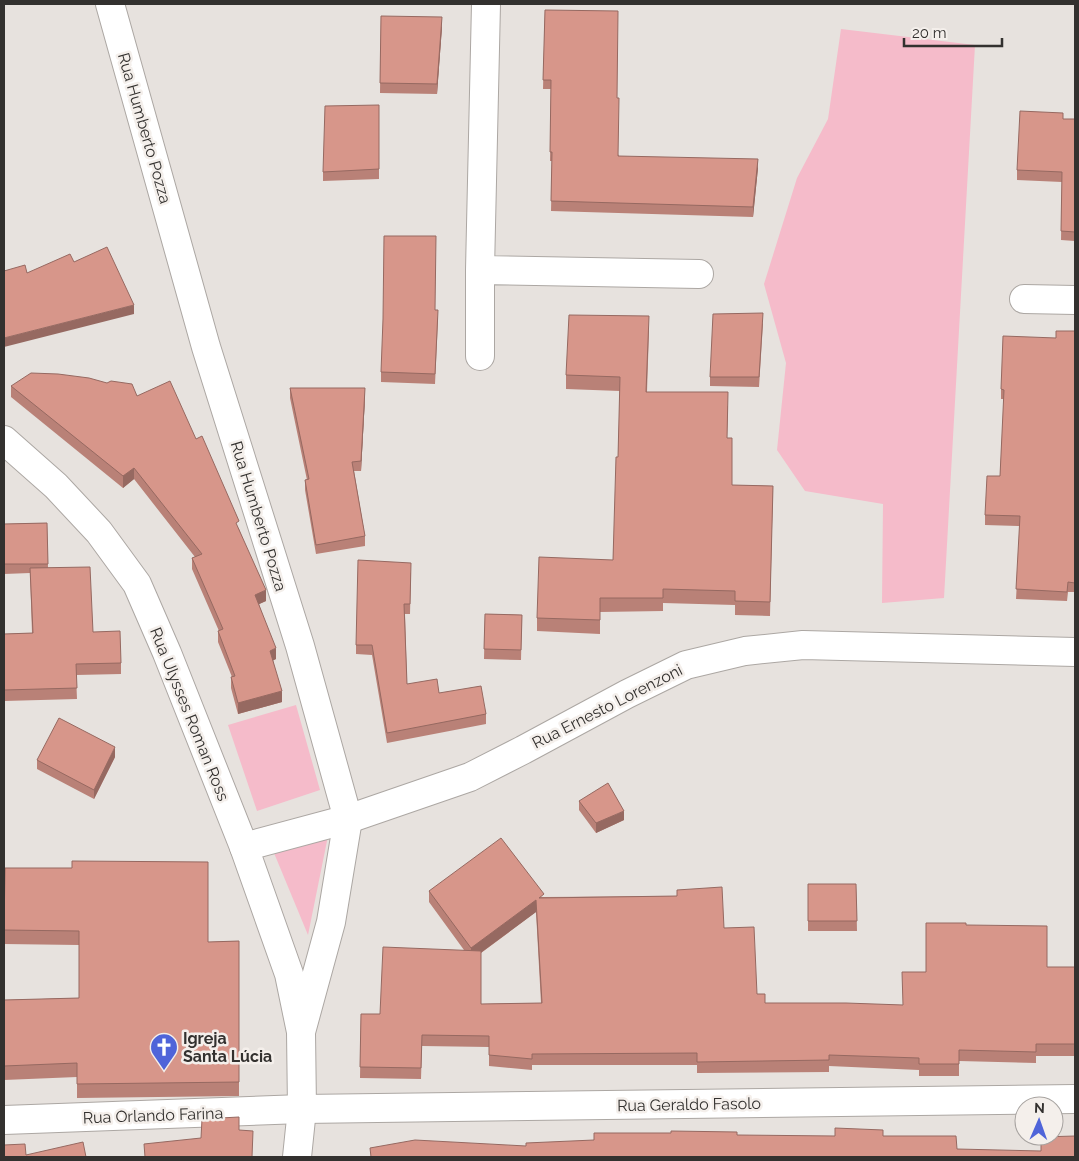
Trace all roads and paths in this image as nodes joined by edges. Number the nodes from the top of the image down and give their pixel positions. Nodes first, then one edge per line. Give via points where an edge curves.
1 (110, 4) edge
2 (486, 4) edge
3 (480, 270) junction
4 (699, 274) dead end
5 (1024, 299) dead end
6 (1075, 300) edge
7 (480, 356) dead end
8 (4, 440) edge
9 (1075, 652) edge
10 (348, 819) junction
11 (244, 847) junction
12 (301, 1032) junction
13 (1075, 1098) edge
14 (302, 1109) junction
15 (4, 1120) edge
16 (297, 1157) edge

1 - 10 street, Rua Humberto Pozza via 206,347 300,646
2 - 3 street
3 - 4 street
3 - 7 street
5 - 6 street
8 - 11 street, Rua Ulysses Roman Ross via 56,486 99,532 137,584
9 - 10 street, Rua Ernesto Lorenzoni via 803,644 744,651 686,665 470,777
10 - 11 street, Rua Ernesto Lorenzoni
10 - 12 street, Rua Humberto Pozza via 331,922
11 - 12 street, Rua Ulysses Roman Ross via 289,974
12 - 14 street
13 - 14 street, Rua Geraldo Fasolo
14 - 15 street, Rua Orlando Farina
14 - 16 street

